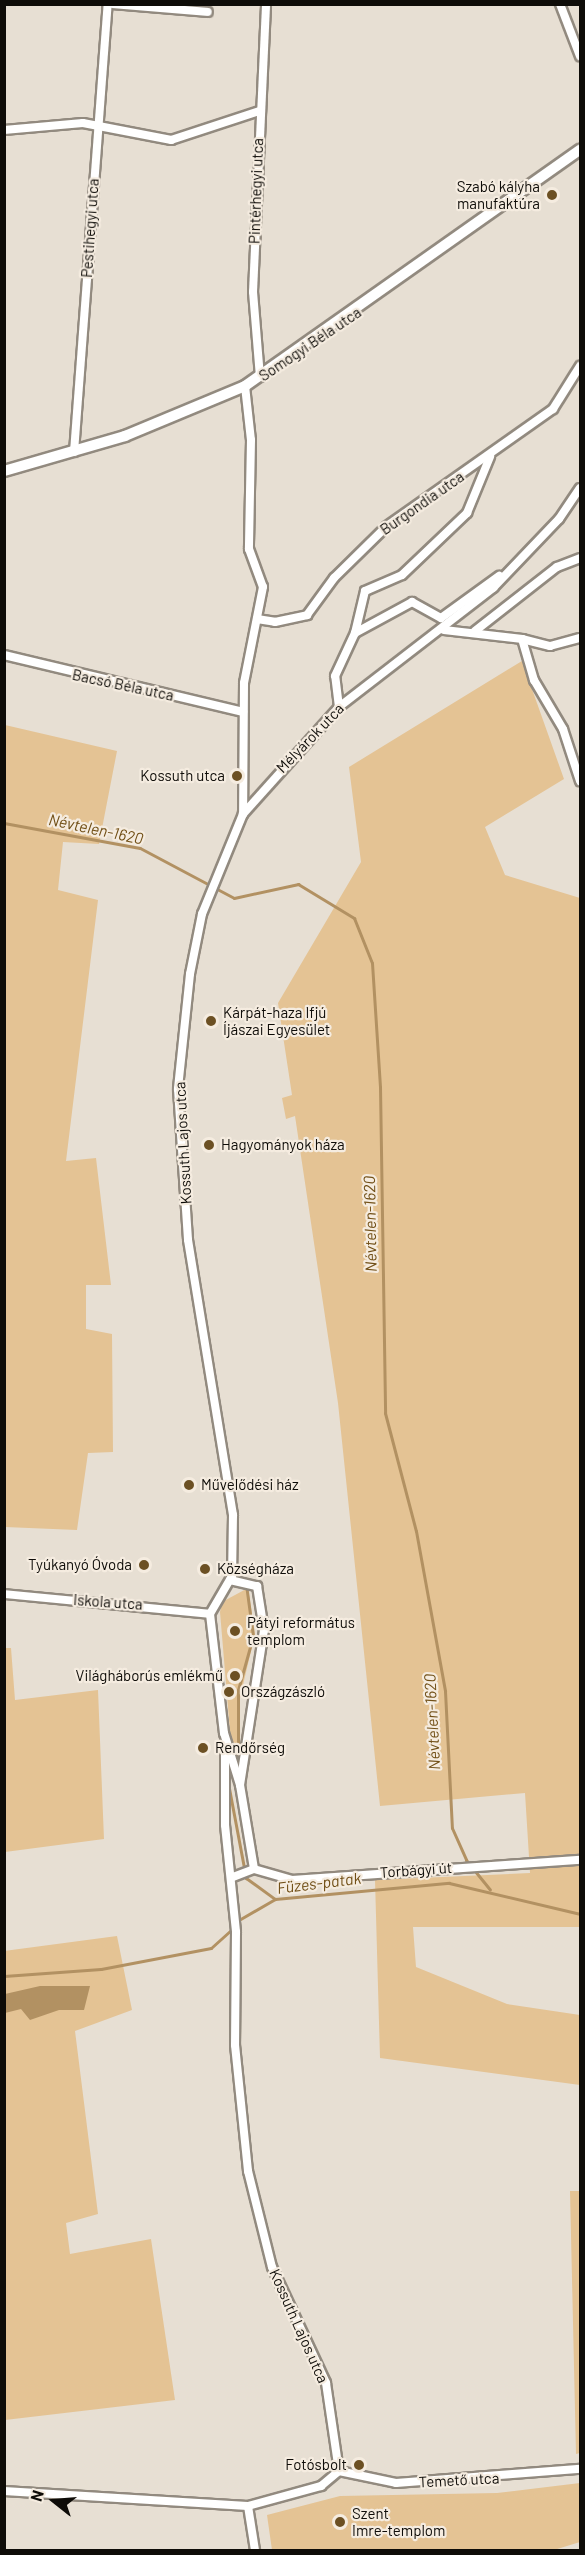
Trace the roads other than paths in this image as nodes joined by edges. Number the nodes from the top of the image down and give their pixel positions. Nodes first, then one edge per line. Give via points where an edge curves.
1 (110, 4) edge
2 (266, 4) edge
3 (560, 4) edge
4 (208, 12) dead end
5 (580, 56) edge
6 (259, 111) junction
7 (98, 129) junction
8 (4, 130) edge
9 (580, 150) edge
10 (580, 366) edge
11 (260, 377) junction
12 (245, 386) junction
13 (74, 452) junction
14 (490, 456) junction
15 (4, 471) edge
16 (580, 488) edge
17 (580, 558) edge
18 (516, 562) junction
19 (257, 619) junction
20 (444, 630) junction
21 (475, 631) junction
22 (355, 633) junction
23 (580, 638) edge
24 (522, 639) junction
25 (4, 656) edge
26 (339, 707) junction
27 (243, 712) junction
28 (580, 781) edge
29 (243, 814) junction
30 (230, 1580) junction
31 (4, 1593) edge
32 (210, 1614) junction
33 (226, 1742) junction
34 (240, 1785) junction
35 (580, 1860) edge
36 (254, 1869) junction
37 (233, 1876) junction
38 (580, 2469) edge
39 (339, 2471) junction
40 (4, 2491) edge
41 (248, 2506) junction
42 (255, 2550) edge

1 - 4 street, Pestihegyi utca
1 - 7 street, Pestihegyi utca
2 - 6 street, Pintérhegyi utca
3 - 5 street
6 - 7 street via 171,140
6 - 11 street, Pintérhegyi utca via 253,292
7 - 8 street via 82,123
7 - 13 street, Pestihegyi utca
9 - 11 main road, Somogyi Béla utca
10 - 14 street, Burgondia utca via 563,398
11 - 12 main road, Somogyi Béla utca
12 - 13 main road, Somogyi Béla utca via 167,422
12 - 19 street via 250,430 249,549 263,575
13 - 15 main road, Somogyi Béla utca
14 - 19 street, Burgondia utca via 387,526 334,578 307,615
14 - 22 street via 467,513 402,575 365,591
16 - 18 street, Mélyárok utca
17 - 21 street via 557,567
18 - 20 street, Mélyárok utca
18 - 22 street via 441,618 412,602
19 - 27 street
20 - 21 street
20 - 26 street, Mélyárok utca
21 - 24 street
22 - 26 street via 335,676
23 - 24 street via 550,646
24 - 28 street via 534,680 563,729
25 - 27 street, Bacsó Béla utca
26 - 29 street, Mélyárok utca
27 - 29 street, Kossuth Lajos utca
29 - 30 street, Kossuth Lajos utca via 212,888 190,974 178,1089 189,1240 233,1515
30 - 32 street, Kossuth Lajos utca
30 - 34 street, Kossuth Lajos utca via 245,1579 257,1586 264,1630
31 - 32 street, Iskola utca
32 - 33 street, Kossuth Lajos utca
33 - 34 street, Kossuth Lajos utca
33 - 37 street, Kossuth Lajos utca via 225,1825
34 - 36 street, Kossuth Lajos utca
35 - 36 street, Torbágyi út via 292,1880
36 - 37 street
37 - 39 street, Kossuth Lajos utca via 235,2045 252,2193 272,2267 326,2383
38 - 39 street, Temető utca via 420,2483
39 - 41 street via 321,2486
40 - 41 street
41 - 42 street

